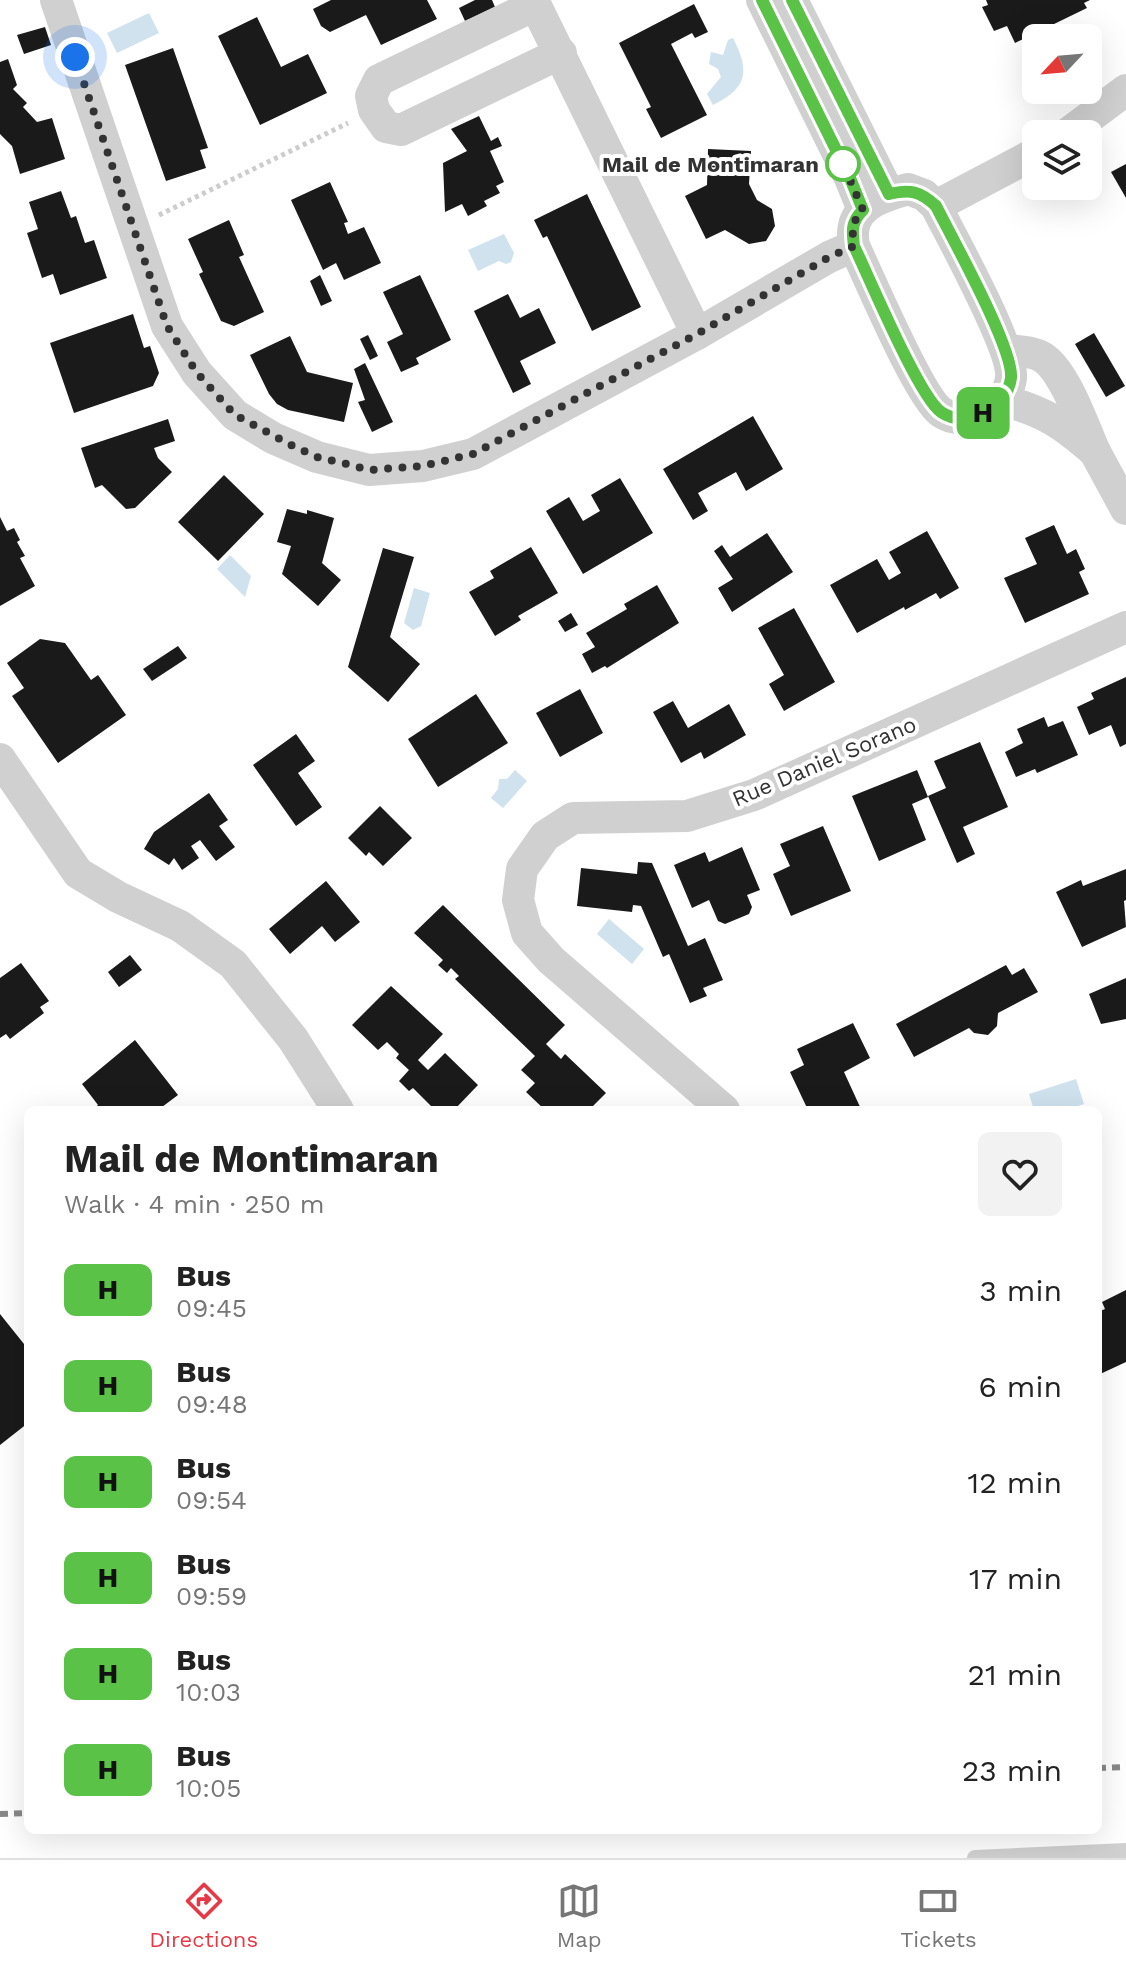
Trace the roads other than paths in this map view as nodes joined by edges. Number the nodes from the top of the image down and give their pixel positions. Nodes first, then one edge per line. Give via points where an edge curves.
1 (56, 0) edge
2 (762, 0) edge
3 (792, 0) edge
4 (534, 2) edge
5 (561, 53) junction
6 (1126, 90) edge
7 (1086, 120) edge
8 (1022, 160) edge
9 (876, 202) junction
10 (936, 206) junction
11 (854, 246) junction
12 (697, 334) junction
13 (1007, 350) junction
14 (1002, 400) junction
15 (1095, 452) junction
16 (1126, 509) edge
17 (1126, 627) edge
18 (0, 759) edge
19 (335, 1106) edge
20 (719, 1106) edge
21 (1126, 1851) edge
22 (975, 1858) edge

1 - 12 street via 167,326 197,373 235,415 273,438 317,457 369,470 423,466 473,454
2 - 9 street via 850,178
3 - 9 street
4 - 5 street
4 - 5 street via 379,80 371,96 374,110 386,127 401,130
5 - 12 street
6 - 7 street
8 - 10 street
9 - 10 street via 908,189
9 - 11 street via 856,217 851,230
10 - 13 street
11 - 12 street
11 - 14 street via 922,389 940,412 959,419 976,416
13 - 14 street via 1011,380
13 - 15 street via 1041,355 1054,368
14 - 15 street via 1062,423
15 - 16 street
17 - 20 street, Rue Daniel Sorano via 754,795 687,816 573,818 545,836 522,869 518,900 527,933 551,960
18 - 19 street via 78,873 180,926 233,964 293,1039
21 - 22 lane

